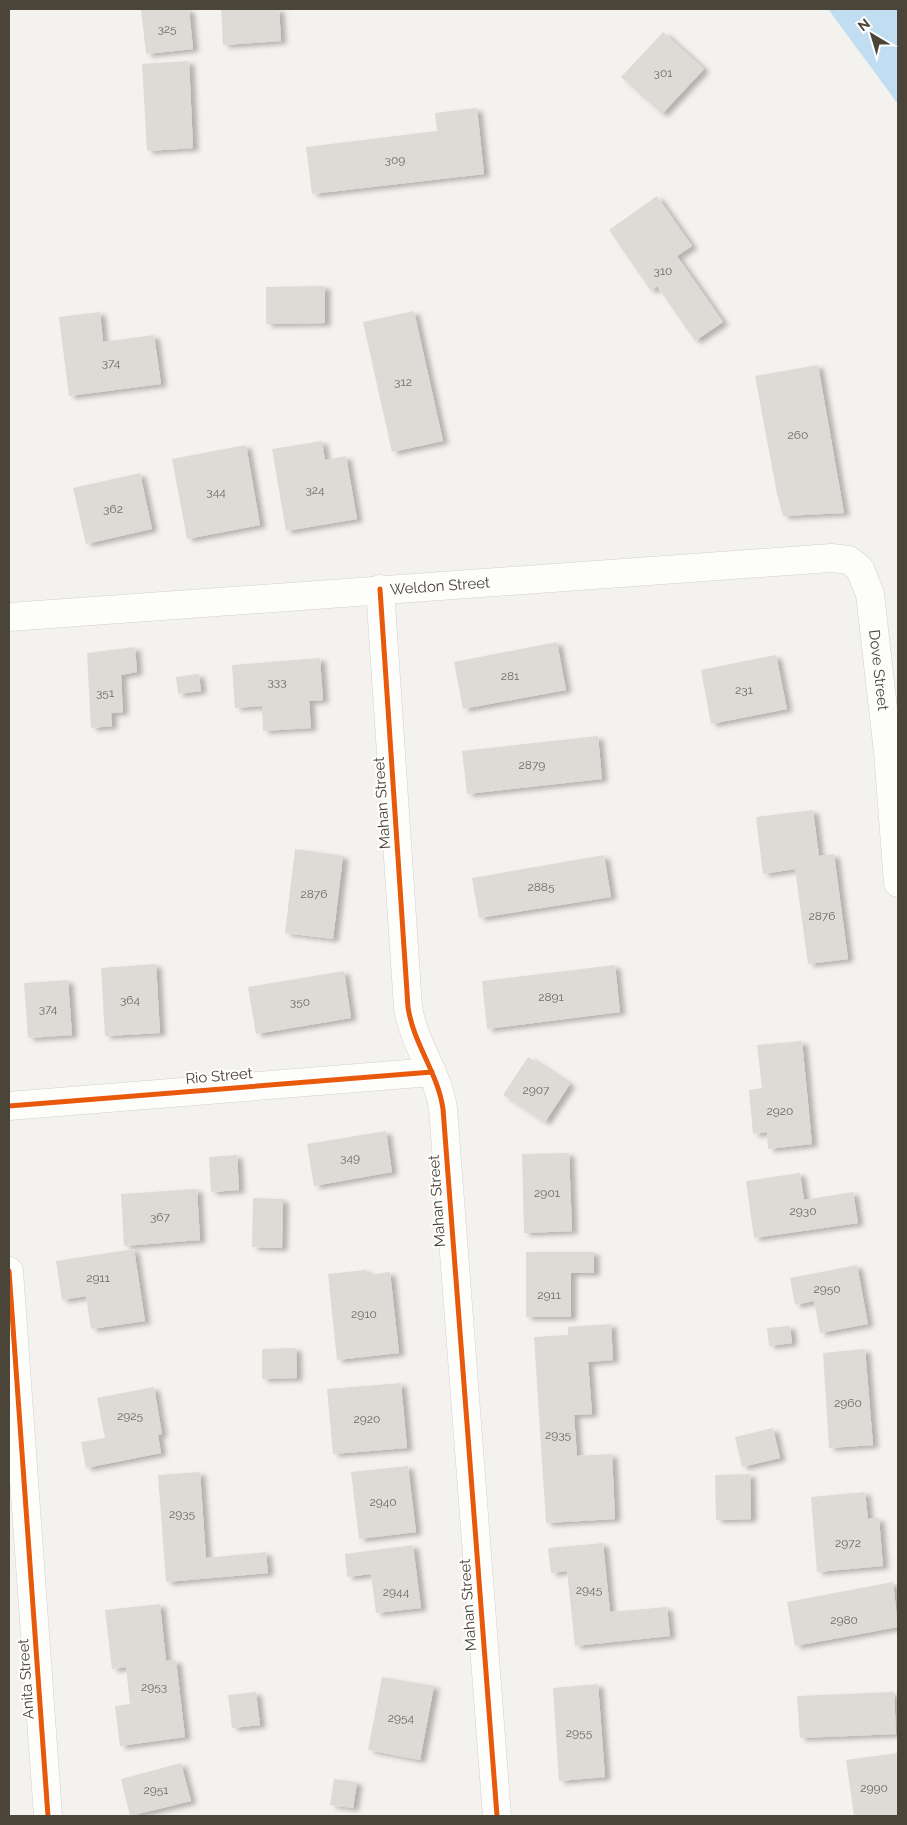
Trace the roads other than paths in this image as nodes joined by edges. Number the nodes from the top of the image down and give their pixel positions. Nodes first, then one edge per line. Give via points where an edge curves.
1 (865, 577) joint
2 (380, 589) junction
3 (9, 617) edge
4 (898, 883) edge
5 (432, 1072) junction
6 (9, 1106) edge
7 (9, 1271) edge
8 (48, 1816) edge
9 (497, 1816) edge

1 - 2 street, Weldon Street via 849,560 831,558
1 - 4 street, Dove Street via 870,594 888,752
2 - 3 street, Weldon Street
2 - 5 street, Mahan Street via 407,995 412,1026
5 - 6 street, Rio Street
5 - 9 street, Mahan Street via 443,1109
7 - 8 street, Anita Street

